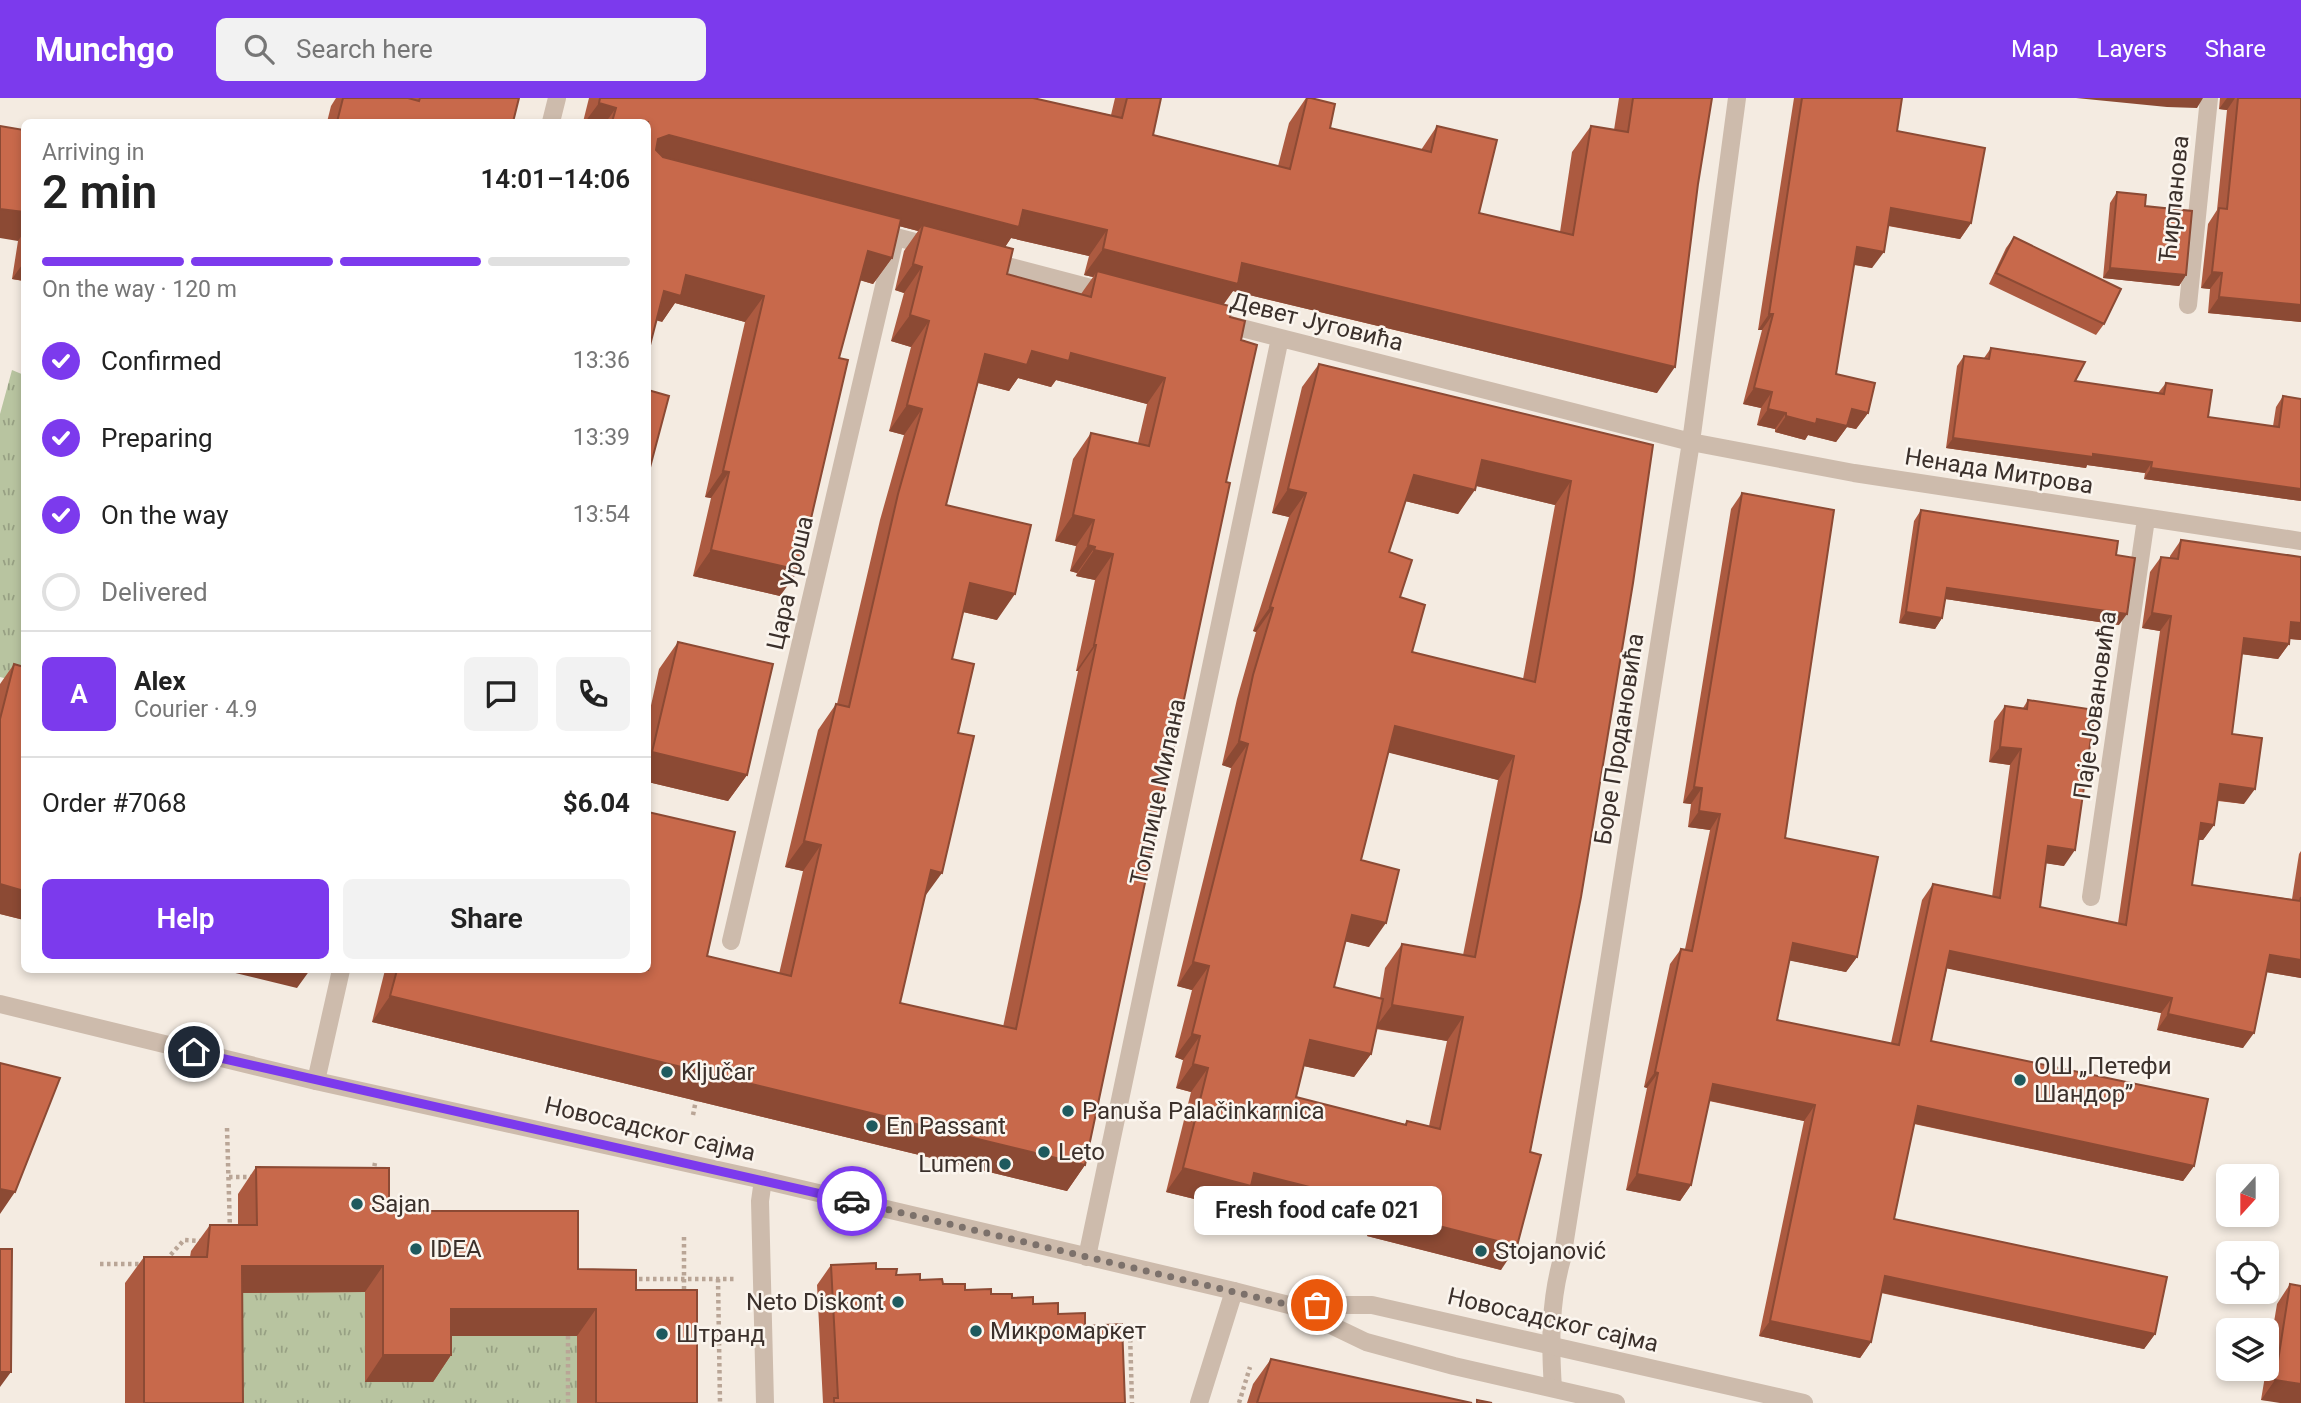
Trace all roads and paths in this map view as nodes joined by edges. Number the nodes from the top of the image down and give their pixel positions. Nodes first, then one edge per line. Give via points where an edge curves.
1 (557, 98) edge
2 (1737, 98) edge
3 (2209, 98) edge
4 (552, 119) edge
5 (856, 226) edge
6 (896, 237) junction
7 (948, 251) edge
8 (975, 258) edge
9 (1121, 296) edge
10 (2188, 305) dead end
11 (1200, 317) edge
12 (1280, 338) junction
13 (1691, 442) junction
14 (2146, 519) junction
15 (2301, 541) edge
16 (2091, 897) dead end
17 (732, 941) dead end
18 (340, 973) edge
19 (0, 1004) edge
20 (316, 1082) junction
21 (696, 1100) edge
22 (693, 1115) edge
23 (227, 1128) dead end
24 (375, 1163) dead end
25 (229, 1177) junction
26 (268, 1177) edge
27 (372, 1177) edge
28 (763, 1180) junction
29 (684, 1237) dead end
30 (207, 1241) edge
31 (230, 1241) edge
32 (1087, 1257) junction
33 (100, 1264) dead end
34 (150, 1264) edge
35 (163, 1264) edge
36 (684, 1278) junction
37 (620, 1279) edge
38 (718, 1279) junction
39 (762, 1279) junction
40 (1234, 1291) junction
41 (1289, 1305) junction
42 (684, 1306) edge
43 (1130, 1332) dead end
44 (568, 1336) edge
45 (1550, 1344) junction
46 (1250, 1367) dead end
47 (1552, 1395) edge
48 (568, 1403) edge
49 (720, 1403) edge
50 (765, 1403) edge
51 (1132, 1403) edge
52 (1199, 1403) edge
53 (1239, 1403) edge
54 (1616, 1403) edge
55 (1804, 1403) edge

1 - 4 street
2 - 13 street, Боре Продановића
3 - 10 street, Ћирпанова
5 - 6 street
6 - 7 street
6 - 17 street, Цара Уроша
8 - 9 street
11 - 12 street, Девет Југовића
12 - 13 street, Девет Југовића
12 - 32 street, Топлице Милана
13 - 14 street, Ненада Митрова
13 - 45 street, Боре Продановића via 1554,1293
14 - 15 street, Ненада Митрова
14 - 16 street, Паје Јовановића
18 - 20 street
19 - 20 street, Новосадског сајма
20 - 28 street, Новосадског сајма
21 - 22 path
23 - 25 path
24 - 27 path
25 - 26 path
25 - 31 path
28 - 32 street, Новосадског сајма
28 - 39 street
29 - 36 path
30 - 35 path via 184,1241
32 - 40 street, Новосадског сајма
33 - 34 path
36 - 37 path
36 - 38 path
36 - 42 path
38 - 39 path
38 - 49 path
39 - 50 street
40 - 41 street, Новосадског сајма
40 - 52 street
41 - 45 street, Новосадског сајма via 1372,1305
41 - 47 street, Новосадског сајма via 1366,1342
43 - 51 path
44 - 48 path
45 - 47 street, Боре Продановића
45 - 55 street, Новосадског сајма
46 - 53 path
47 - 54 street, Новосадског сајма

